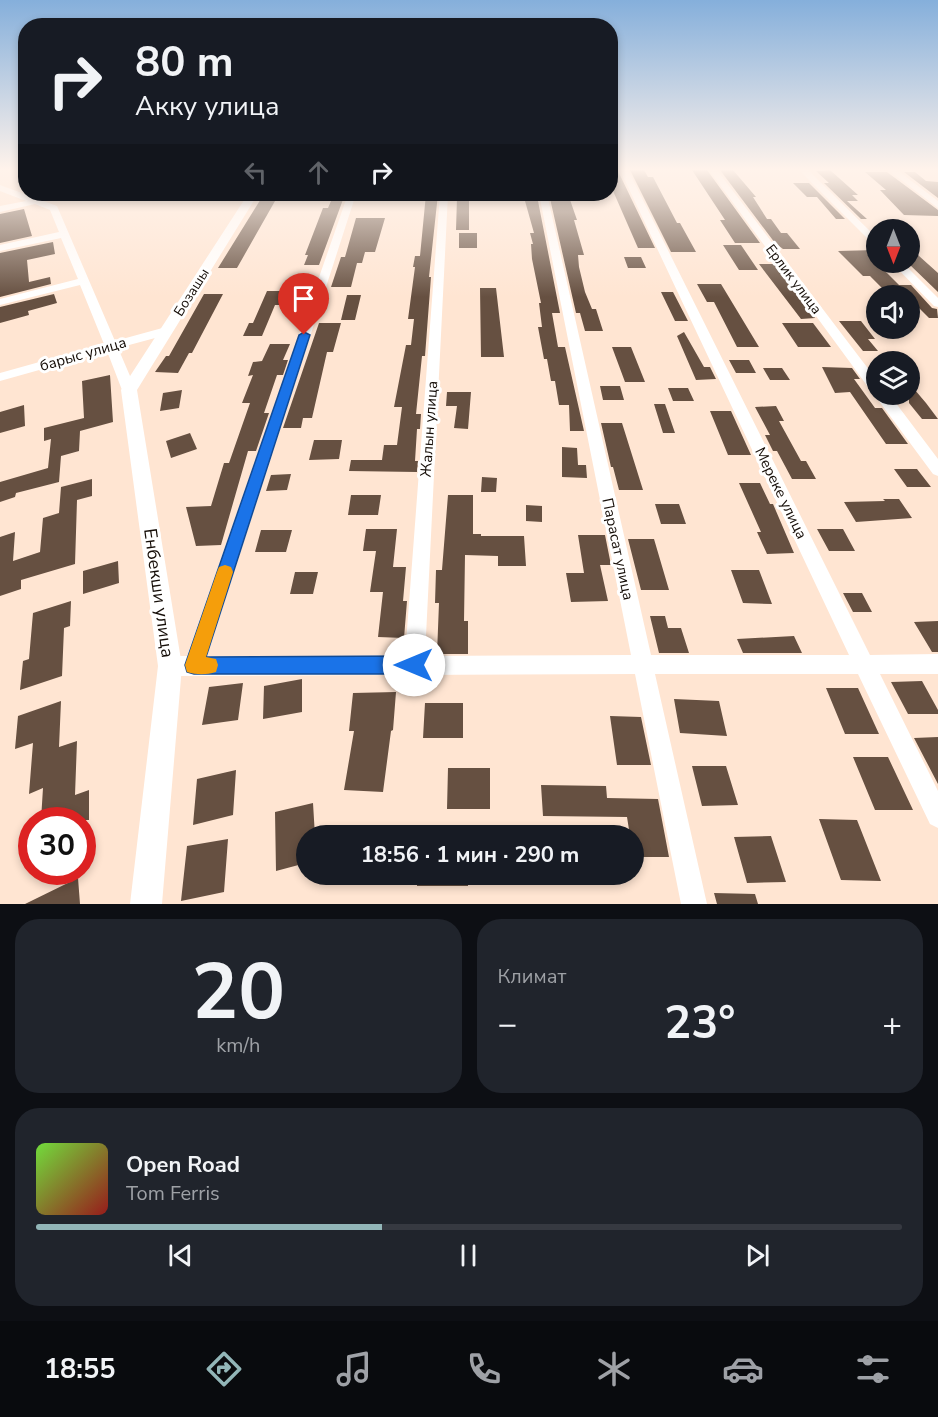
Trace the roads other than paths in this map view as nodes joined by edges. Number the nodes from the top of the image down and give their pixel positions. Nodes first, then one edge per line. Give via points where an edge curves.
1 (56, 212) edge
2 (241, 212) edge
3 (346, 212) edge
4 (443, 212) edge
5 (547, 212) edge
6 (644, 212) edge
7 (745, 212) edge
8 (846, 212) edge
9 (866, 232) edge
10 (65, 234) junction
11 (0, 248) edge
12 (907, 273) edge
13 (84, 281) junction
14 (0, 302) edge
15 (938, 304) edge
16 (166, 331) junction
17 (111, 346) junction
18 (866, 375) edge
19 (0, 377) edge
20 (129, 390) junction
21 (889, 405) edge
22 (938, 470) edge
23 (643, 664) junction
24 (864, 664) junction
25 (938, 664) edge
26 (194, 665) junction
27 (414, 665) junction
28 (170, 666) junction
29 (938, 816) edge
30 (146, 904) edge
31 (694, 904) edge

1 - 10 street
2 - 16 street, Бозашы
3 - 26 street
4 - 27 street, Жалын улица
5 - 23 street, Парасат улица
6 - 24 street, Мереке улица
7 - 18 street, Ерлик улица
8 - 9 street
10 - 11 street
10 - 13 street
12 - 15 street
13 - 14 street
13 - 17 street
16 - 17 street, барыс улица
16 - 20 street, Бозашы
17 - 19 street, барыс улица
17 - 20 street
20 - 28 street, Енбекши улица
21 - 22 street
23 - 24 street
23 - 27 street
23 - 31 street, Парасат улица
24 - 25 street
24 - 29 street, Мереке улица
26 - 27 street
26 - 28 street
28 - 30 street, Енбекши улица

